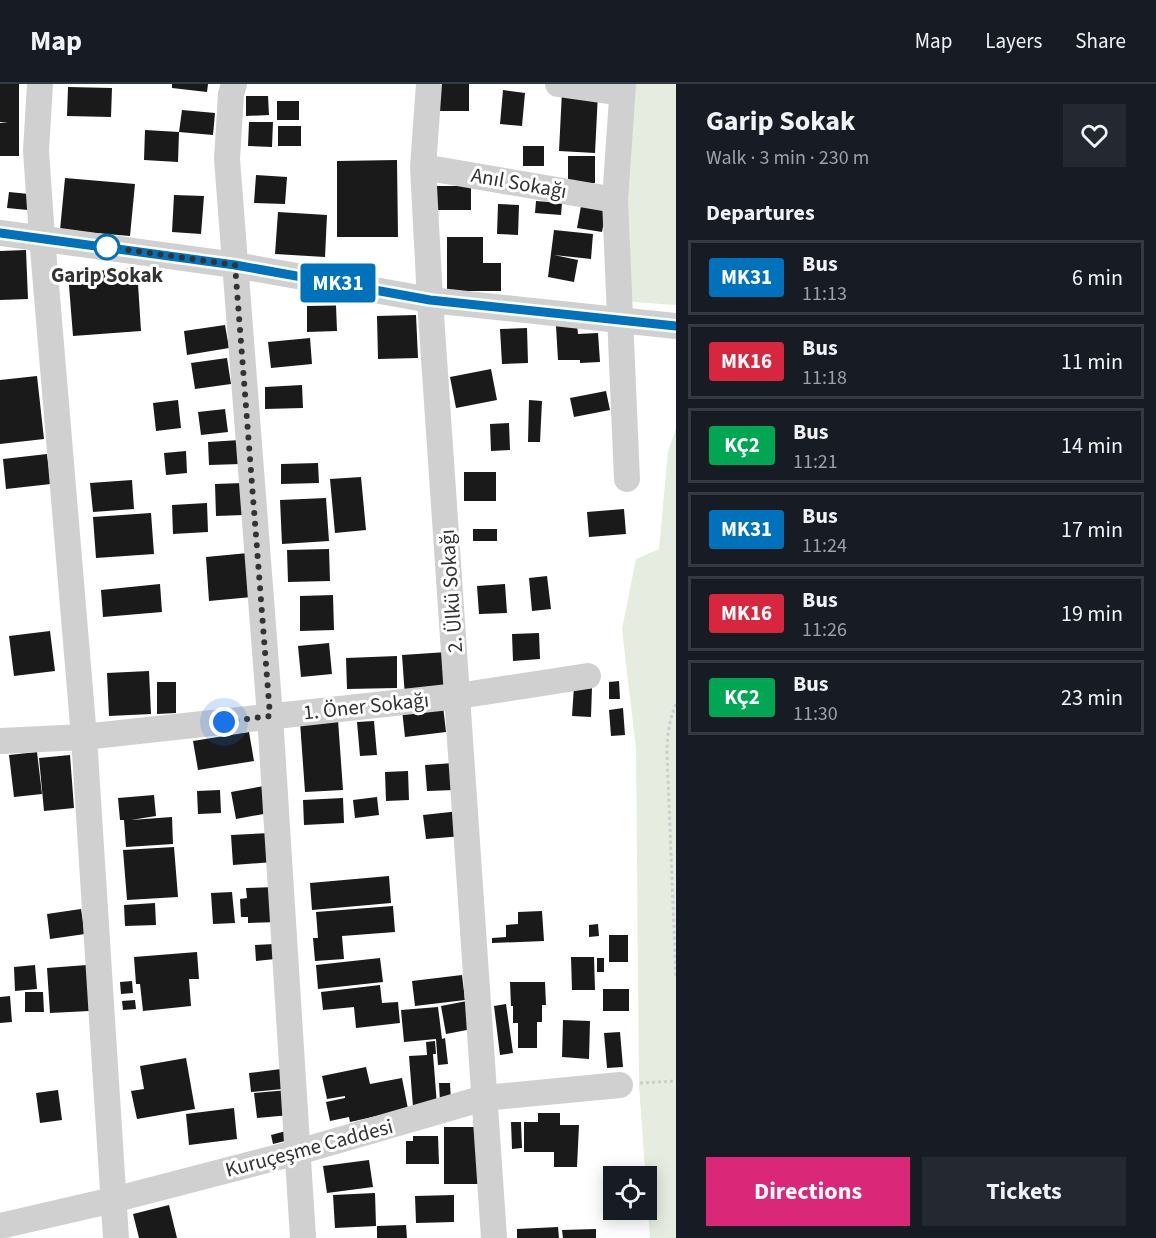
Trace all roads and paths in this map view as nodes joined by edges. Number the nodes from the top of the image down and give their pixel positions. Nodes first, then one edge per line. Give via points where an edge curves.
1 (40, 84) edge
2 (234, 84) edge
3 (429, 84) edge
4 (558, 84) edge
5 (623, 89) edge
6 (423, 167) junction
7 (615, 200) junction
8 (0, 233) edge
9 (42, 237) junction
10 (235, 265) junction
11 (430, 300) junction
12 (620, 319) junction
13 (676, 326) edge
14 (627, 479) dead end
15 (588, 676) dead end
16 (458, 696) junction
17 (676, 704) edge
18 (270, 716) junction
19 (84, 737) junction
20 (0, 741) edge
21 (676, 978) edge
22 (676, 1081) edge
23 (620, 1085) joint
24 (484, 1098) junction
25 (298, 1152) junction
26 (113, 1200) junction
27 (0, 1226) edge
28 (116, 1238) edge
29 (303, 1238) edge
30 (494, 1238) edge

1 - 9 street via 36,151
2 - 10 street via 227,159
3 - 6 street, 2. Ülkü Sokağı
4 - 5 street
5 - 7 street
6 - 7 street, Anıl Sokağı
6 - 11 street, 2. Ülkü Sokağı
7 - 12 street
8 - 9 street
9 - 10 street
9 - 19 street
10 - 11 street
10 - 18 street
11 - 12 street
11 - 16 street, 2. Ülkü Sokağı
12 - 13 street
12 - 14 street
15 - 16 street, 1. Öner Sokağı
16 - 18 street, 1. Öner Sokağı
16 - 24 street, 2. Ülkü Sokağı
17 - 21 path via 667,735 667,753
18 - 19 street, 1. Öner Sokağı
18 - 25 street
19 - 20 street, 1. Öner Sokağı
19 - 26 street
22 - 23 path
23 - 24 street, Kuruçeşme Caddesi
24 - 25 street, Kuruçeşme Caddesi
24 - 30 street, 2. Ülkü Sokağı
25 - 26 street, Kuruçeşme Caddesi
25 - 29 street
26 - 27 street, Kuruçeşme Caddesi
26 - 28 street

